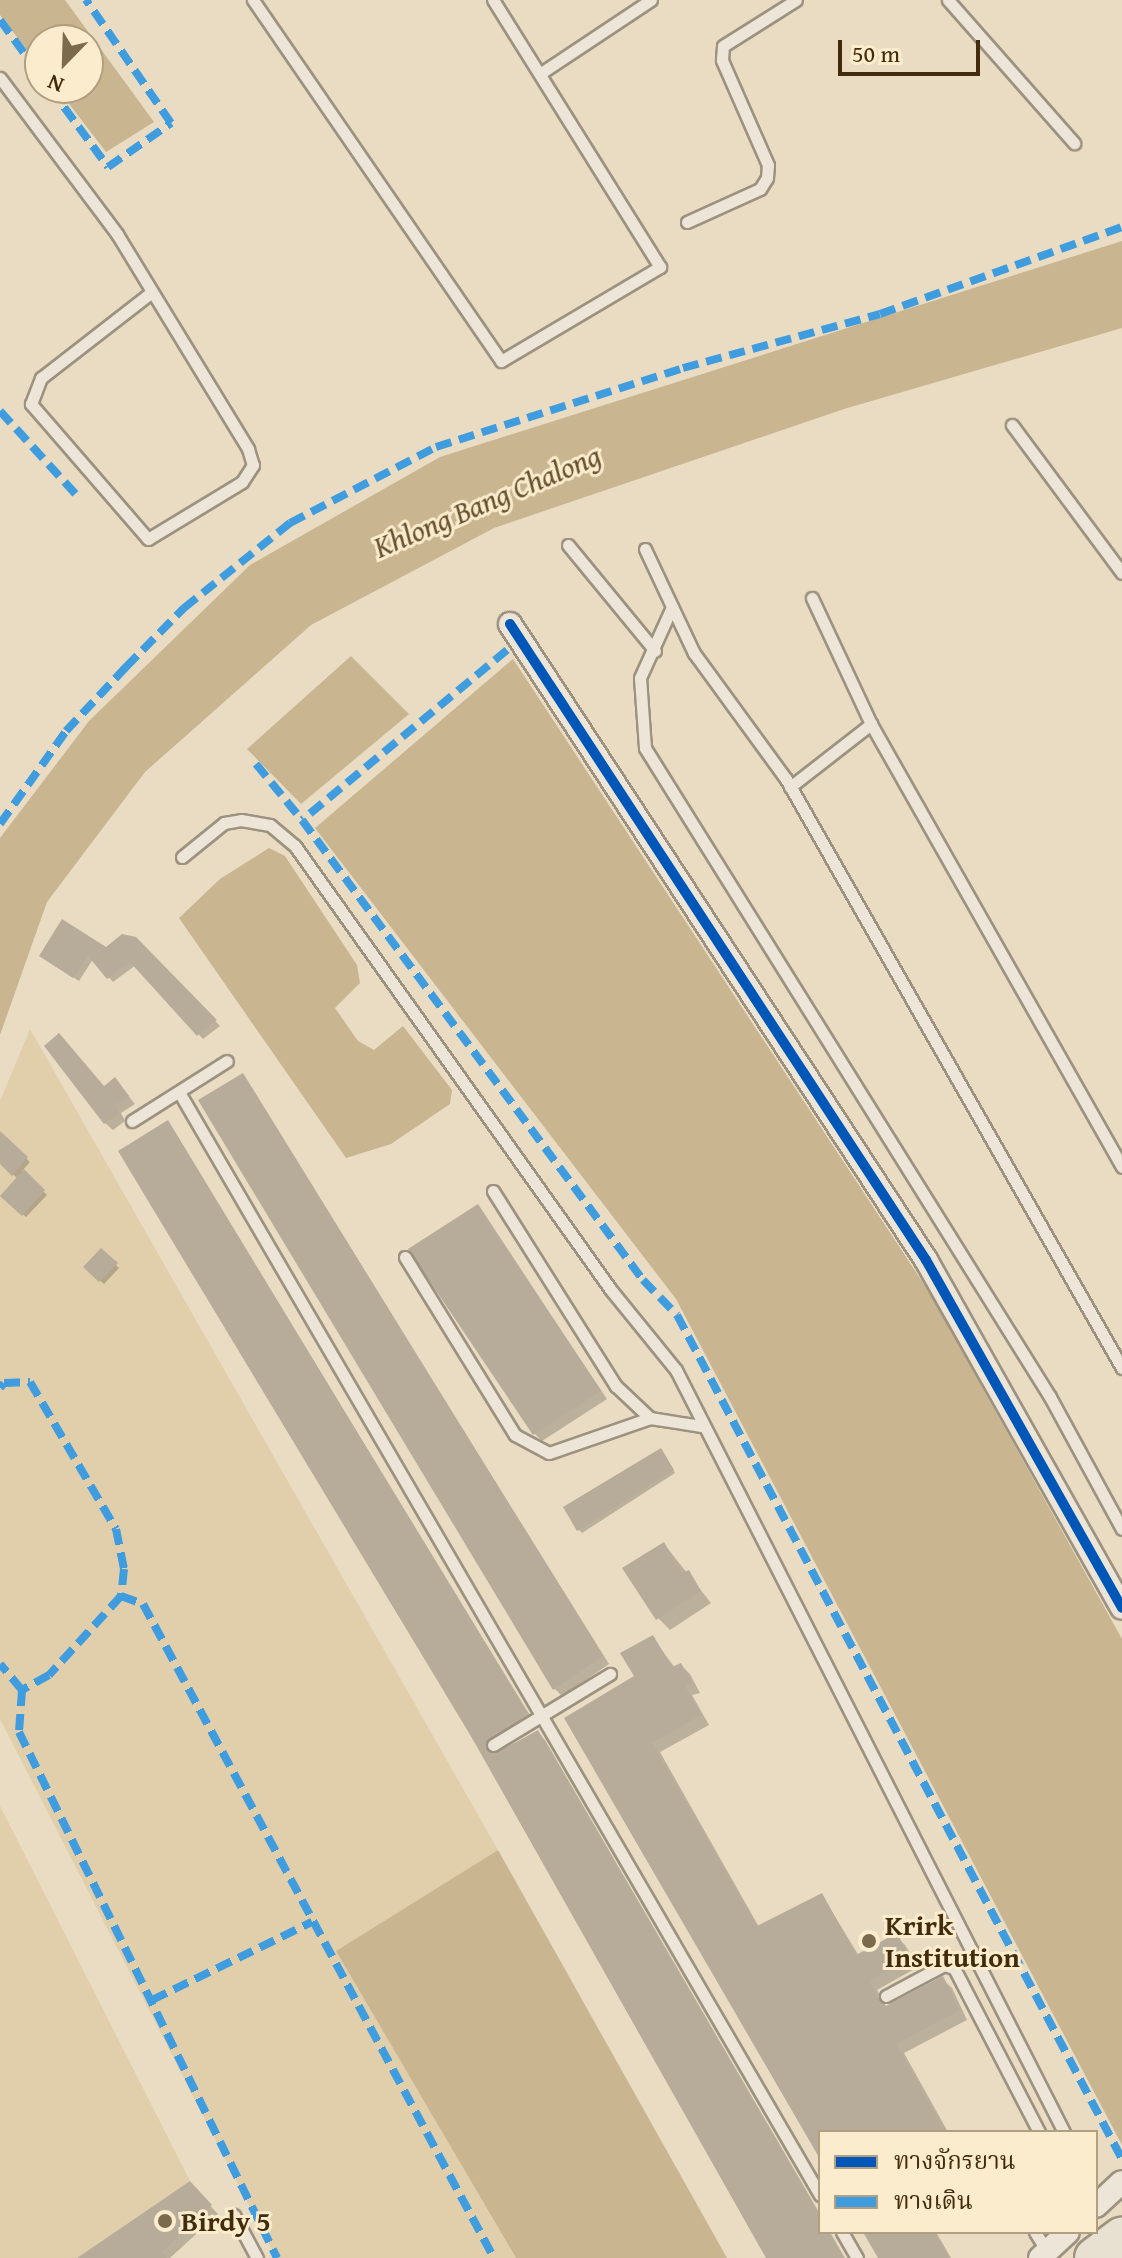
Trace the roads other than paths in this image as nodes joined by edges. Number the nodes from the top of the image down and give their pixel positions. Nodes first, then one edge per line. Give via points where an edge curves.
1 (253, 0) edge
2 (493, 0) edge
3 (651, 0) edge
4 (796, 0) edge
5 (948, 0) edge
6 (541, 73) junction
7 (0, 78) edge
8 (1074, 143) dead end
9 (687, 222) dead end
10 (152, 292) junction
11 (1012, 425) dead end
12 (568, 545) dead end
13 (645, 549) dead end
14 (1122, 573) edge
15 (812, 598) dead end
16 (672, 607) junction
17 (510, 624) dead end
18 (655, 651) junction
19 (871, 724) junction
20 (790, 787) junction
21 (182, 857) dead end
22 (227, 1061) dead end
23 (179, 1092) junction
24 (132, 1121) dead end
25 (1122, 1167) edge
26 (493, 1191) dead end
27 (405, 1257) dead end
28 (1122, 1368) edge
29 (650, 1418) junction
30 (701, 1426) junction
31 (1122, 1529) edge
32 (1122, 1608) edge
33 (610, 1674) dead end
34 (545, 1714) junction
35 (493, 1745) dead end
36 (886, 1996) dead end
37 (1038, 2130) edge
38 (1063, 2130) edge
39 (1122, 2182) edge
40 (818, 2192) edge
41 (1098, 2200) edge
42 (234, 2215) dead end
43 (843, 2234) edge
44 (1064, 2234) edge
45 (1122, 2238) edge
46 (1041, 2247) edge
47 (257, 2258) edge
48 (857, 2258) edge
49 (1095, 2258) edge

1 - 6 lane via 501,361 660,267
2 - 6 lane
3 - 6 lane
4 - 9 lane via 723,46 722,60 768,165 767,178 760,189
5 - 8 lane
7 - 10 lane via 117,234
10 - 10 lane via 41,378 31,404 148,539 242,482 253,465
11 - 14 lane
12 - 18 lane
13 - 16 lane
15 - 19 lane
16 - 18 lane
16 - 20 lane via 694,653
17 - 32 street via 926,1260
18 - 31 lane via 640,678 645,748 1050,1397
19 - 20 lane
19 - 25 lane
20 - 28 lane
21 - 30 lane via 224,823 241,820 270,825 295,846 611,1290 676,1370
22 - 23 lane
23 - 24 lane
23 - 34 lane
26 - 29 lane via 616,1386
27 - 29 lane via 515,1435 549,1453
29 - 30 lane
30 - 38 lane
33 - 34 lane
34 - 35 lane
34 - 40 lane
36 - 37 lane via 944,1965 954,1968
39 - 41 street
42 - 47 lane
43 - 48 lane
44 - 46 street
45 - 49 highway

